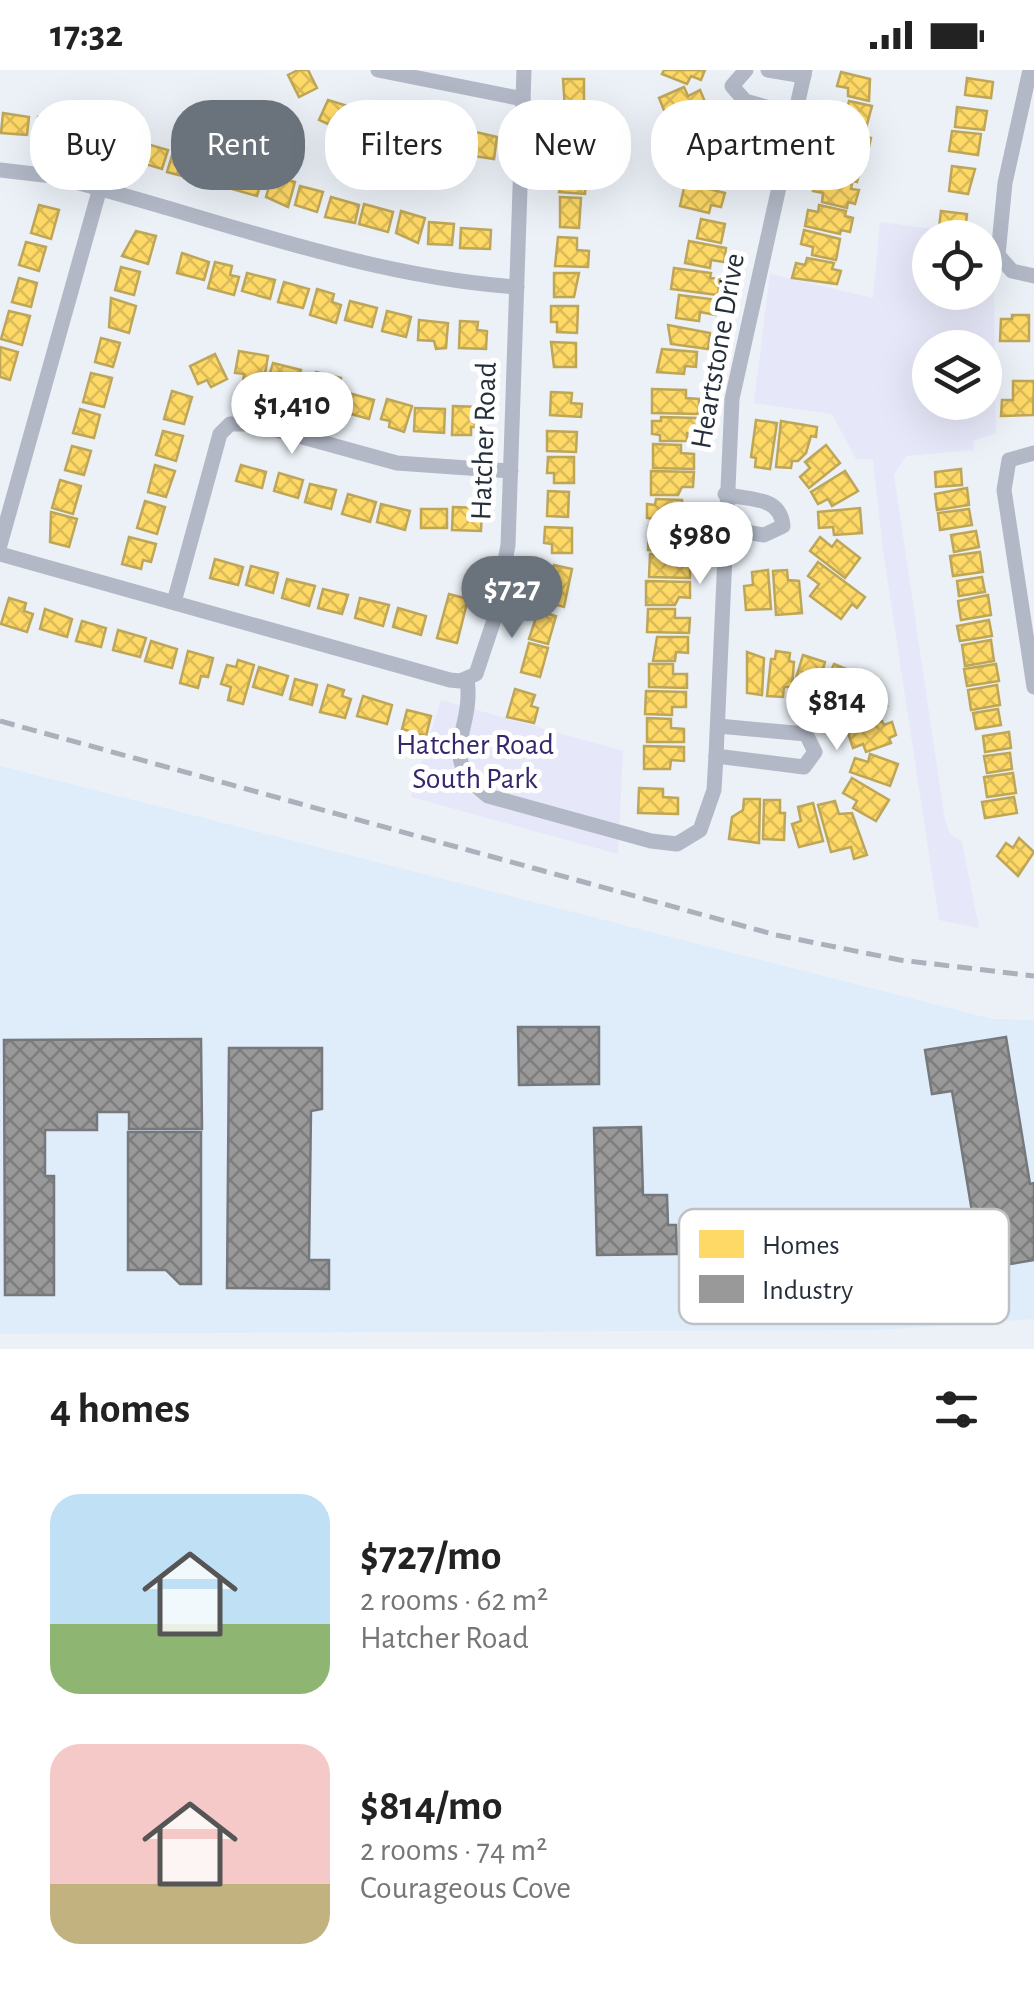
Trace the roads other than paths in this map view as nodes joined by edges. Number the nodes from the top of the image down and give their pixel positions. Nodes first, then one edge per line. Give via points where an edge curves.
1 (378, 70) edge
2 (524, 70) edge
3 (746, 70) edge
4 (768, 70) edge
5 (1030, 70) edge
6 (804, 73) edge
7 (524, 99) junction
8 (744, 100) edge
9 (798, 100) edge
10 (0, 170) edge
11 (30, 175) edge
12 (99, 190) edge
13 (107, 190) edge
14 (778, 190) edge
15 (1034, 276) edge
16 (516, 286) junction
17 (1034, 453) edge
18 (511, 471) junction
19 (725, 494) junction
20 (724, 528) junction
21 (0, 545) edge
22 (0, 554) edge
23 (174, 602) junction
24 (467, 679) junction
25 (1034, 687) edge
26 (718, 726) junction
27 (716, 756) junction

1 - 7 street
2 - 7 street, Hatcher Road
3 - 8 street via 732,86
4 - 6 street
5 - 15 street via 1004,182 998,255 1012,271
6 - 9 street, Heartstone Drive
7 - 16 street, Hatcher Road
10 - 11 street
12 - 21 street
13 - 16 street via 386,267
14 - 19 street, Heartstone Drive via 734,384
16 - 18 street, Hatcher Road
17 - 25 street via 1009,460 1004,490
18 - 23 street via 397,462 255,424 230,424 220,434
18 - 24 street, Hatcher Road via 503,582 482,664
19 - 20 street, Heartstone Drive
19 - 20 street via 774,503 783,526 764,535
20 - 26 street, Heartstone Drive
22 - 23 street
23 - 24 street via 450,680
24 - 27 street, Heartstone Drive via 460,766 488,796 677,844 700,830 708,815
26 - 27 street, Heartstone Drive
26 - 27 street via 806,734 815,752 804,767

